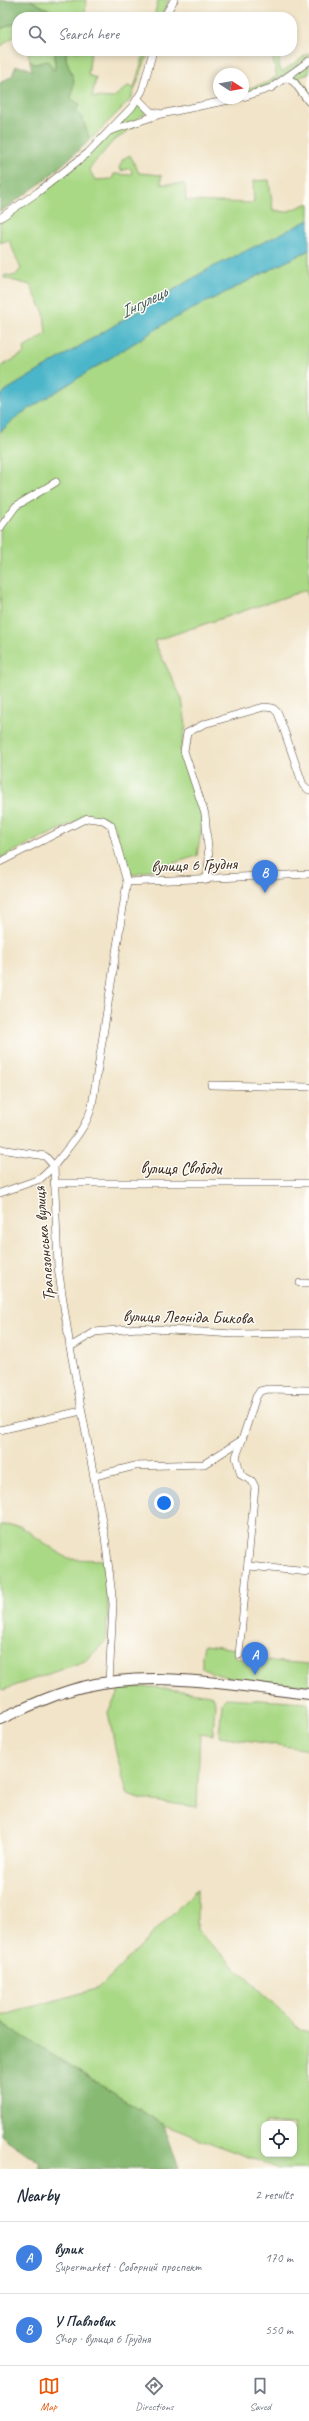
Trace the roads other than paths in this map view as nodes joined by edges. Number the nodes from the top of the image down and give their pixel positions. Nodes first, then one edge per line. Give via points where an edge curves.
1 (174, 0) edge
2 (167, 12) edge
3 (152, 56) edge
4 (309, 61) edge
5 (287, 78) junction
6 (249, 95) edge
7 (138, 99) junction
8 (309, 102) edge
9 (213, 103) edge
10 (161, 114) junction
11 (109, 132) junction
12 (1, 218) edge
13 (56, 482) dead end
14 (0, 528) edge
15 (309, 790) edge
16 (0, 862) edge
17 (309, 874) edge
18 (207, 880) junction
19 (127, 882) junction
20 (211, 1085) dead end
21 (309, 1087) edge
22 (0, 1149) edge
23 (54, 1166) junction
24 (54, 1183) junction
25 (309, 1183) edge
26 (0, 1193) edge
27 (300, 1283) dead end
28 (309, 1284) edge
29 (309, 1333) edge
30 (70, 1347) junction
31 (309, 1390) edge
32 (81, 1411) junction
33 (0, 1430) edge
34 (242, 1440) junction
35 (95, 1476) junction
36 (248, 1566) junction
37 (309, 1572) edge
38 (239, 1655) dead end
39 (109, 1683) junction
40 (309, 1694) edge
41 (0, 1719) edge

1 - 2 street
3 - 7 street via 146,82
4 - 5 street
5 - 6 street via 271,88
5 - 8 street via 294,82
7 - 10 street via 151,112
7 - 11 street
9 - 10 street
10 - 11 street
11 - 12 street via 88,153
13 - 14 street via 16,506
15 - 18 street via 303,785 278,713 273,708 264,707 204,724 187,733 184,751 205,814 209,859
16 - 19 street, Трапезонська вулиця via 88,818 102,820 111,825
17 - 18 street, вулиця 6 Грудня
18 - 19 street, вулиця 6 Грудня
19 - 23 street, Трапезонська вулиця via 89,1119
20 - 21 street
22 - 23 street via 45,1156
23 - 24 street, Трапезонська вулиця
23 - 26 street via 40,1179
24 - 25 street, вулиця Свободи
24 - 30 street, Трапезонська вулиця via 58,1267
27 - 28 street
29 - 30 street, вулиця Леоніда Бикова via 234,1334 131,1329 94,1332
30 - 32 street, Трапезонська вулиця
31 - 34 street via 260,1391
32 - 33 street
32 - 35 street, Трапезонська вулиця
34 - 35 street via 204,1464 135,1466
34 - 36 street via 236,1457 241,1475 252,1481 255,1486
35 - 39 street, Трапезонська вулиця via 113,1604
36 - 37 street
36 - 38 street
39 - 40 main road via 141,1679 180,1681
39 - 41 main road via 56,1695

